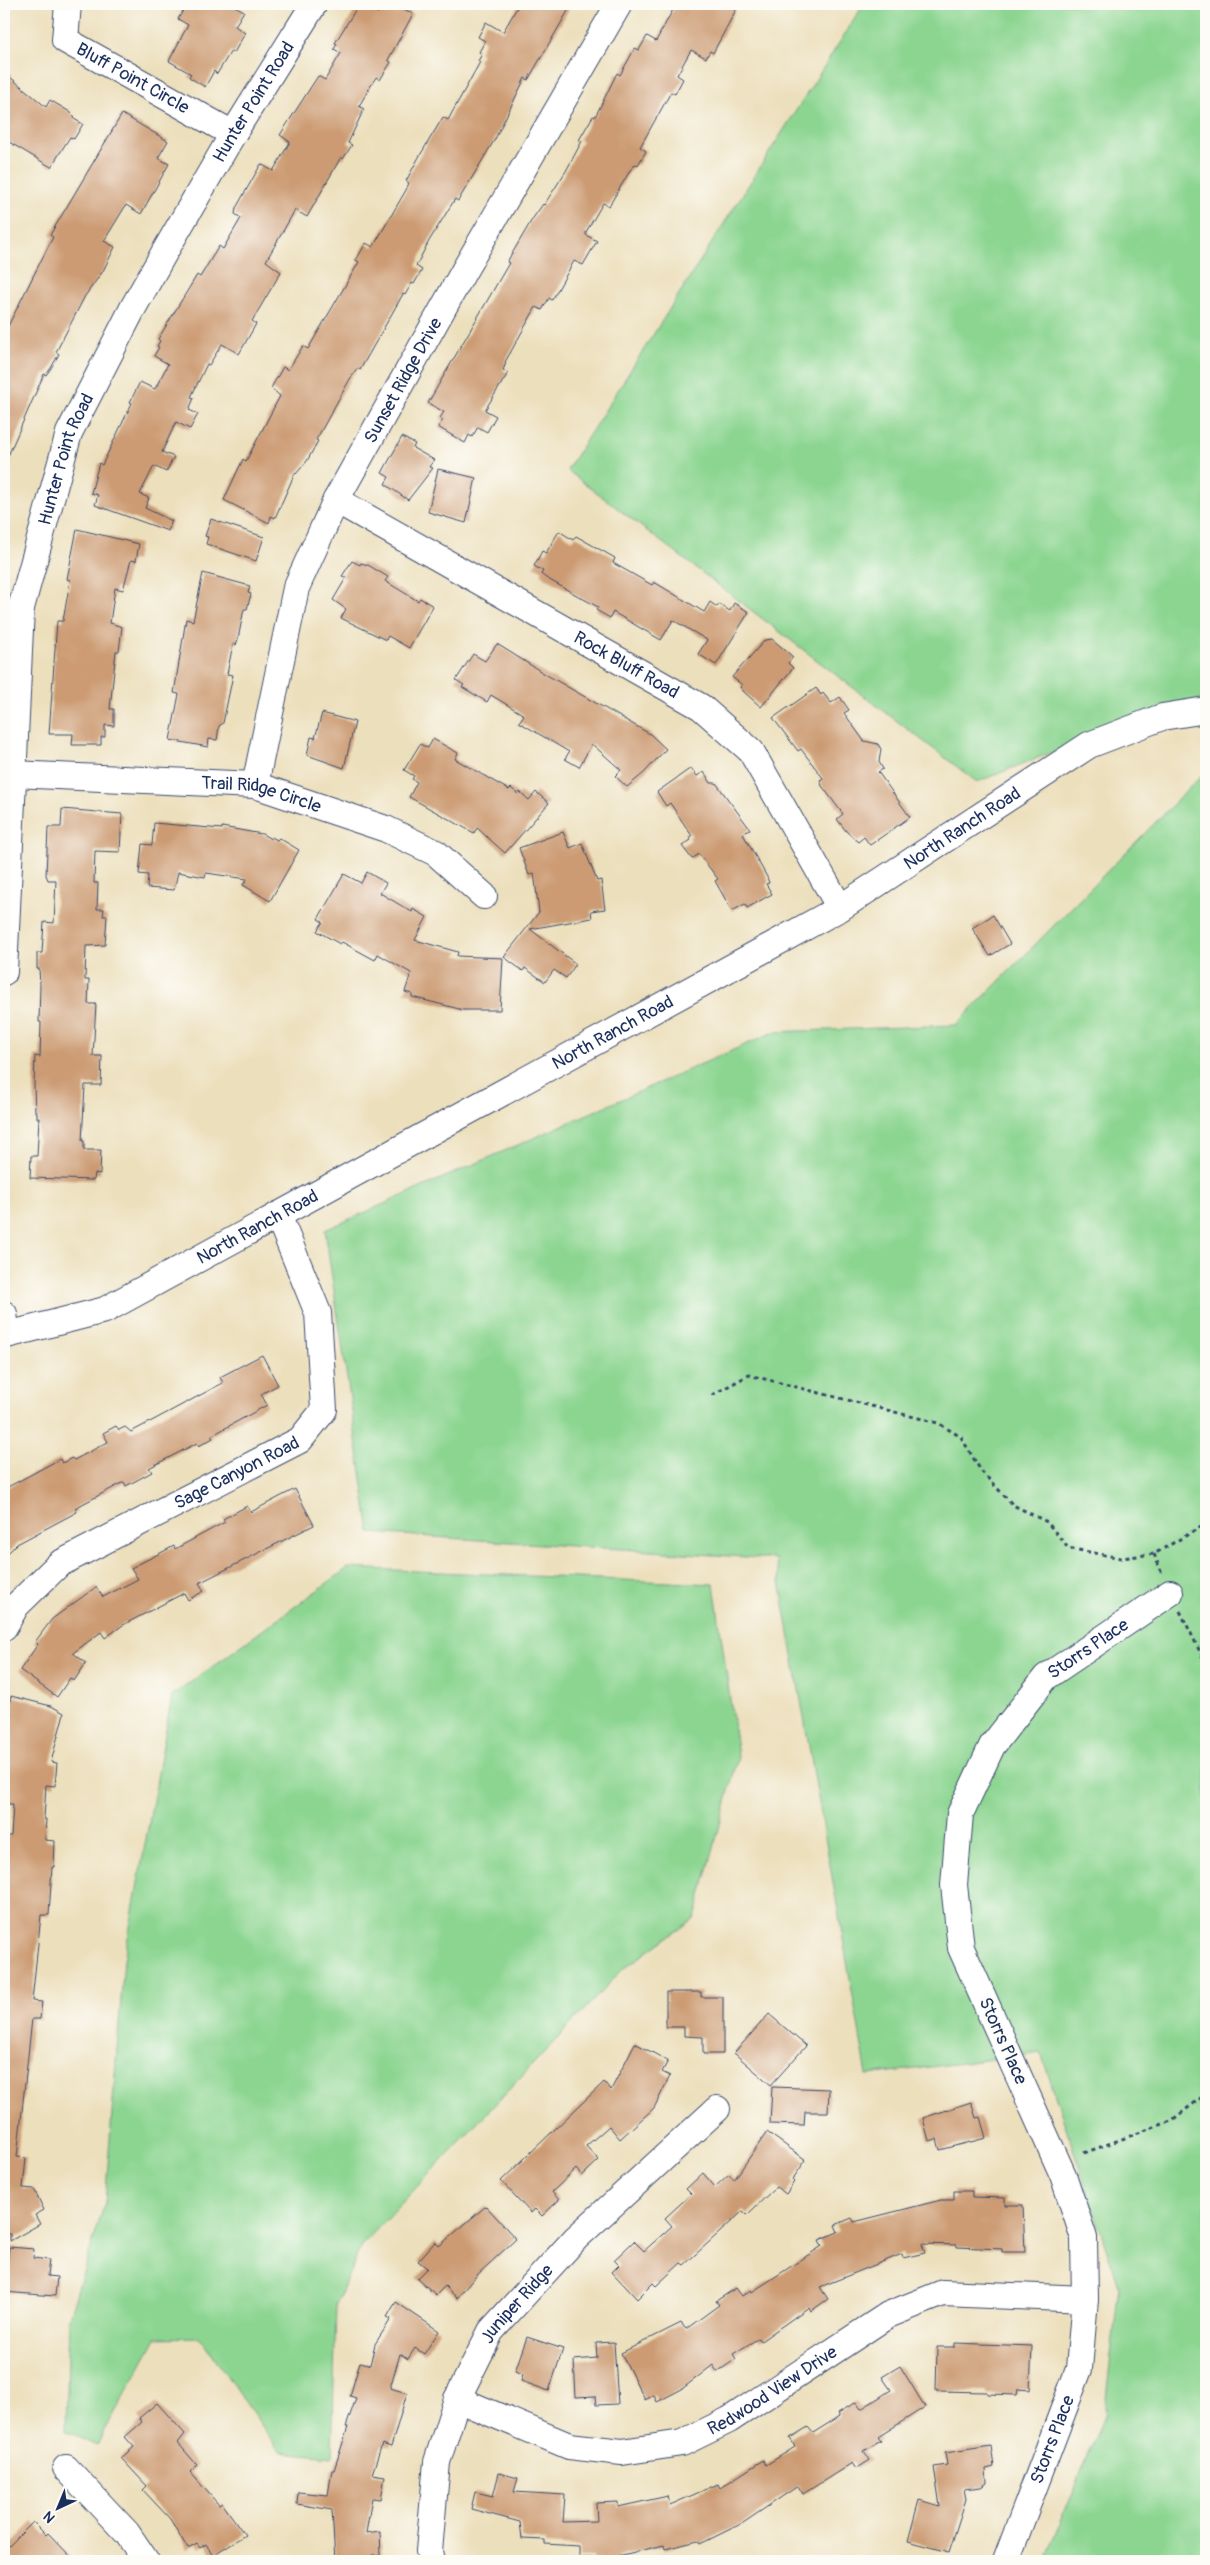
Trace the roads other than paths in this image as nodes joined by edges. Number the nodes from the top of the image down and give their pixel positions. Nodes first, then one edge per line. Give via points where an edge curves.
1 (68, 4) edge
2 (314, 4) edge
3 (619, 4) edge
4 (233, 134) junction
5 (336, 500) junction
6 (1206, 710) edge
7 (13, 774) junction
8 (255, 785) junction
9 (484, 896) dead end
10 (840, 908) junction
11 (4, 972) edge
12 (278, 1215) junction
13 (6, 1325) edge
14 (1170, 1593) road end
15 (4, 1627) edge
16 (717, 2109) dead end
17 (1085, 2299) junction
18 (457, 2399) junction
19 (66, 2468) dead end
20 (146, 2561) edge
21 (431, 2561) edge
22 (1006, 2561) edge

1 - 4 street, Bluff Point Circle via 65,40
2 - 4 street, Hunter Point Road
3 - 5 street, Sunset Ridge Drive
4 - 7 street, Hunter Point Road via 134,306 69,433 21,608
5 - 8 street, Sunset Ridge Drive via 296,588
5 - 10 street, Rock Bluff Road via 701,707 751,751
6 - 10 street, North Ranch Road via 1162,717 1090,745
7 - 8 street, Trail Ridge Circle
7 - 11 street, Hunter Point Road
8 - 9 street, Trail Ridge Circle via 386,829 436,853
10 - 12 street, North Ranch Road
12 - 13 street, North Ranch Road via 105,1310
12 - 15 street, Sage Canyon Road via 318,1313 324,1410 300,1440 60,1564 16,1606
14 - 17 street, Storrs Place via 1046,1677 992,1746 960,1814 954,1885 961,1948 1063,2175 1084,2238
16 - 18 street, Juniper Ridge via 576,2238 491,2331
17 - 18 street, Redwood View Drive via 943,2293 888,2315 729,2420 682,2444 622,2452 569,2446
17 - 22 street, Storrs Place via 1079,2369
18 - 21 street, Juniper Ridge via 437,2462 429,2551
19 - 20 street via 127,2534

